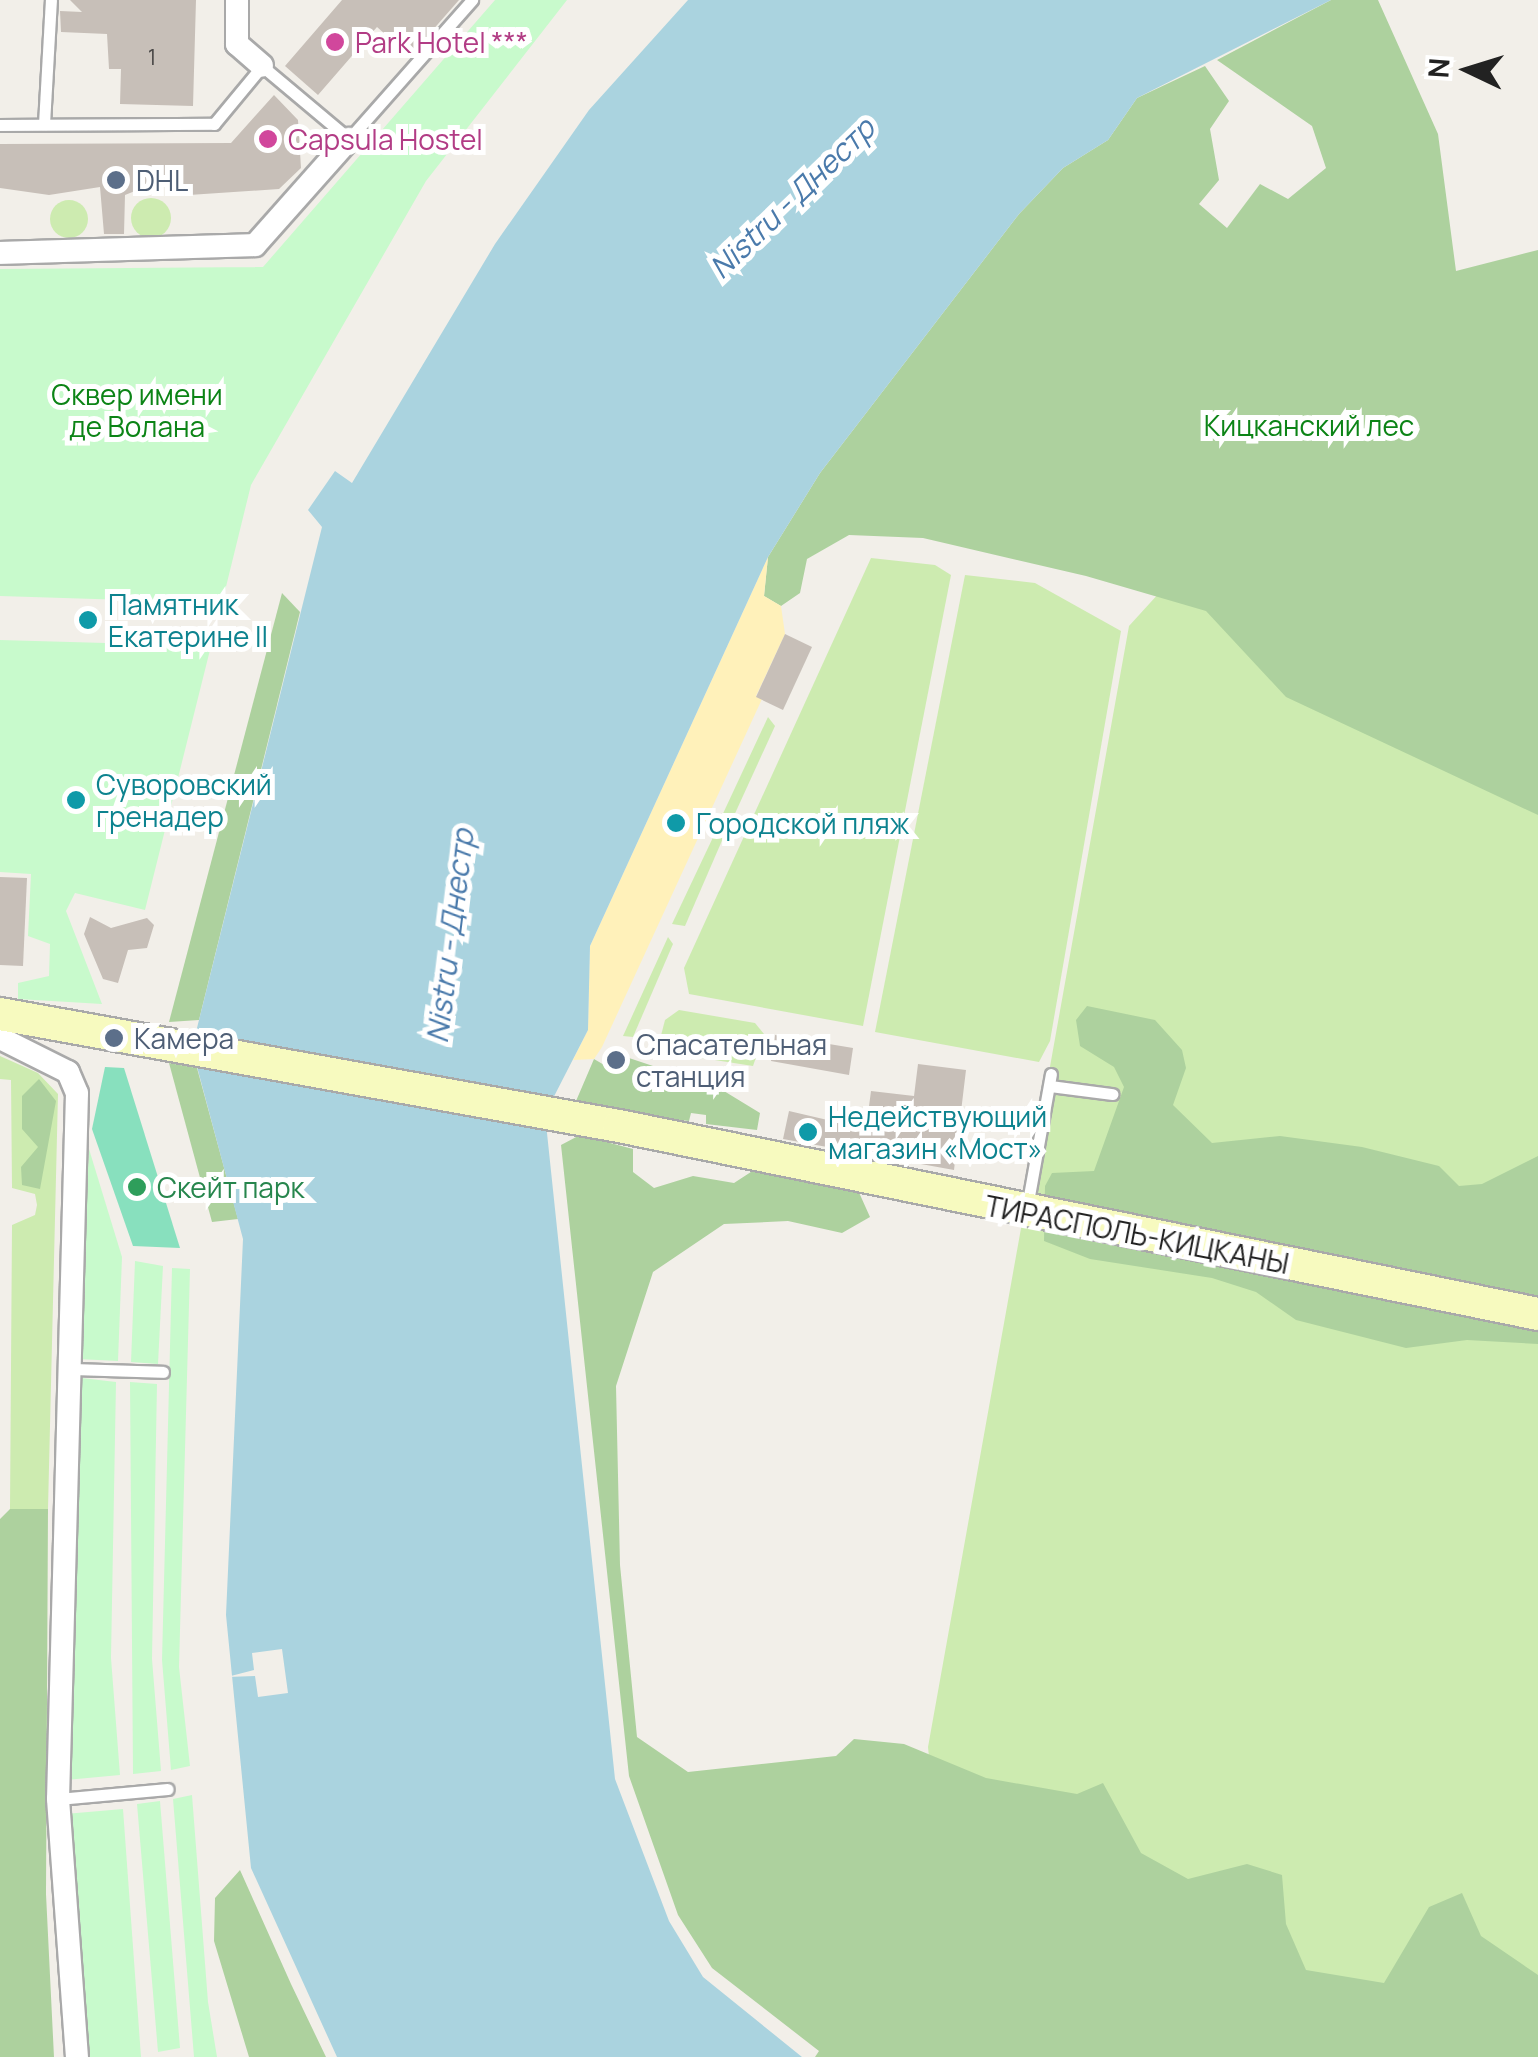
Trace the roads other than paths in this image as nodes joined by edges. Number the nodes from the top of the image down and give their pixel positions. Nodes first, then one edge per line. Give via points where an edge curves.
1 (51, 0) edge
2 (236, 0) edge
3 (472, 0) edge
4 (262, 66) junction
5 (44, 124) junction
6 (0, 125) edge
7 (349, 139) junction
8 (0, 253) edge
9 (0, 1014) edge
10 (0, 1038) edge
11 (1112, 1094) dead end
12 (1026, 1212) junction
13 (1538, 1314) edge
14 (66, 1368) junction
15 (162, 1372) dead end
16 (168, 1789) dead end
17 (58, 1798) junction
18 (77, 2057) edge

1 - 5 lane
2 - 4 street via 237,44
3 - 7 lane
4 - 5 lane via 214,124
4 - 7 lane
5 - 6 lane
7 - 8 street via 255,245
9 - 12 street, ТИРАСПОЛЬ-КИЦКАНЫ via 118,1030 618,1126
10 - 14 street via 68,1072 77,1094
11 - 12 lane via 1050,1080
12 - 13 street, ТИРАСПОЛЬ-КИЦКАНЫ
14 - 15 lane
14 - 17 street
16 - 17 lane
17 - 18 street

